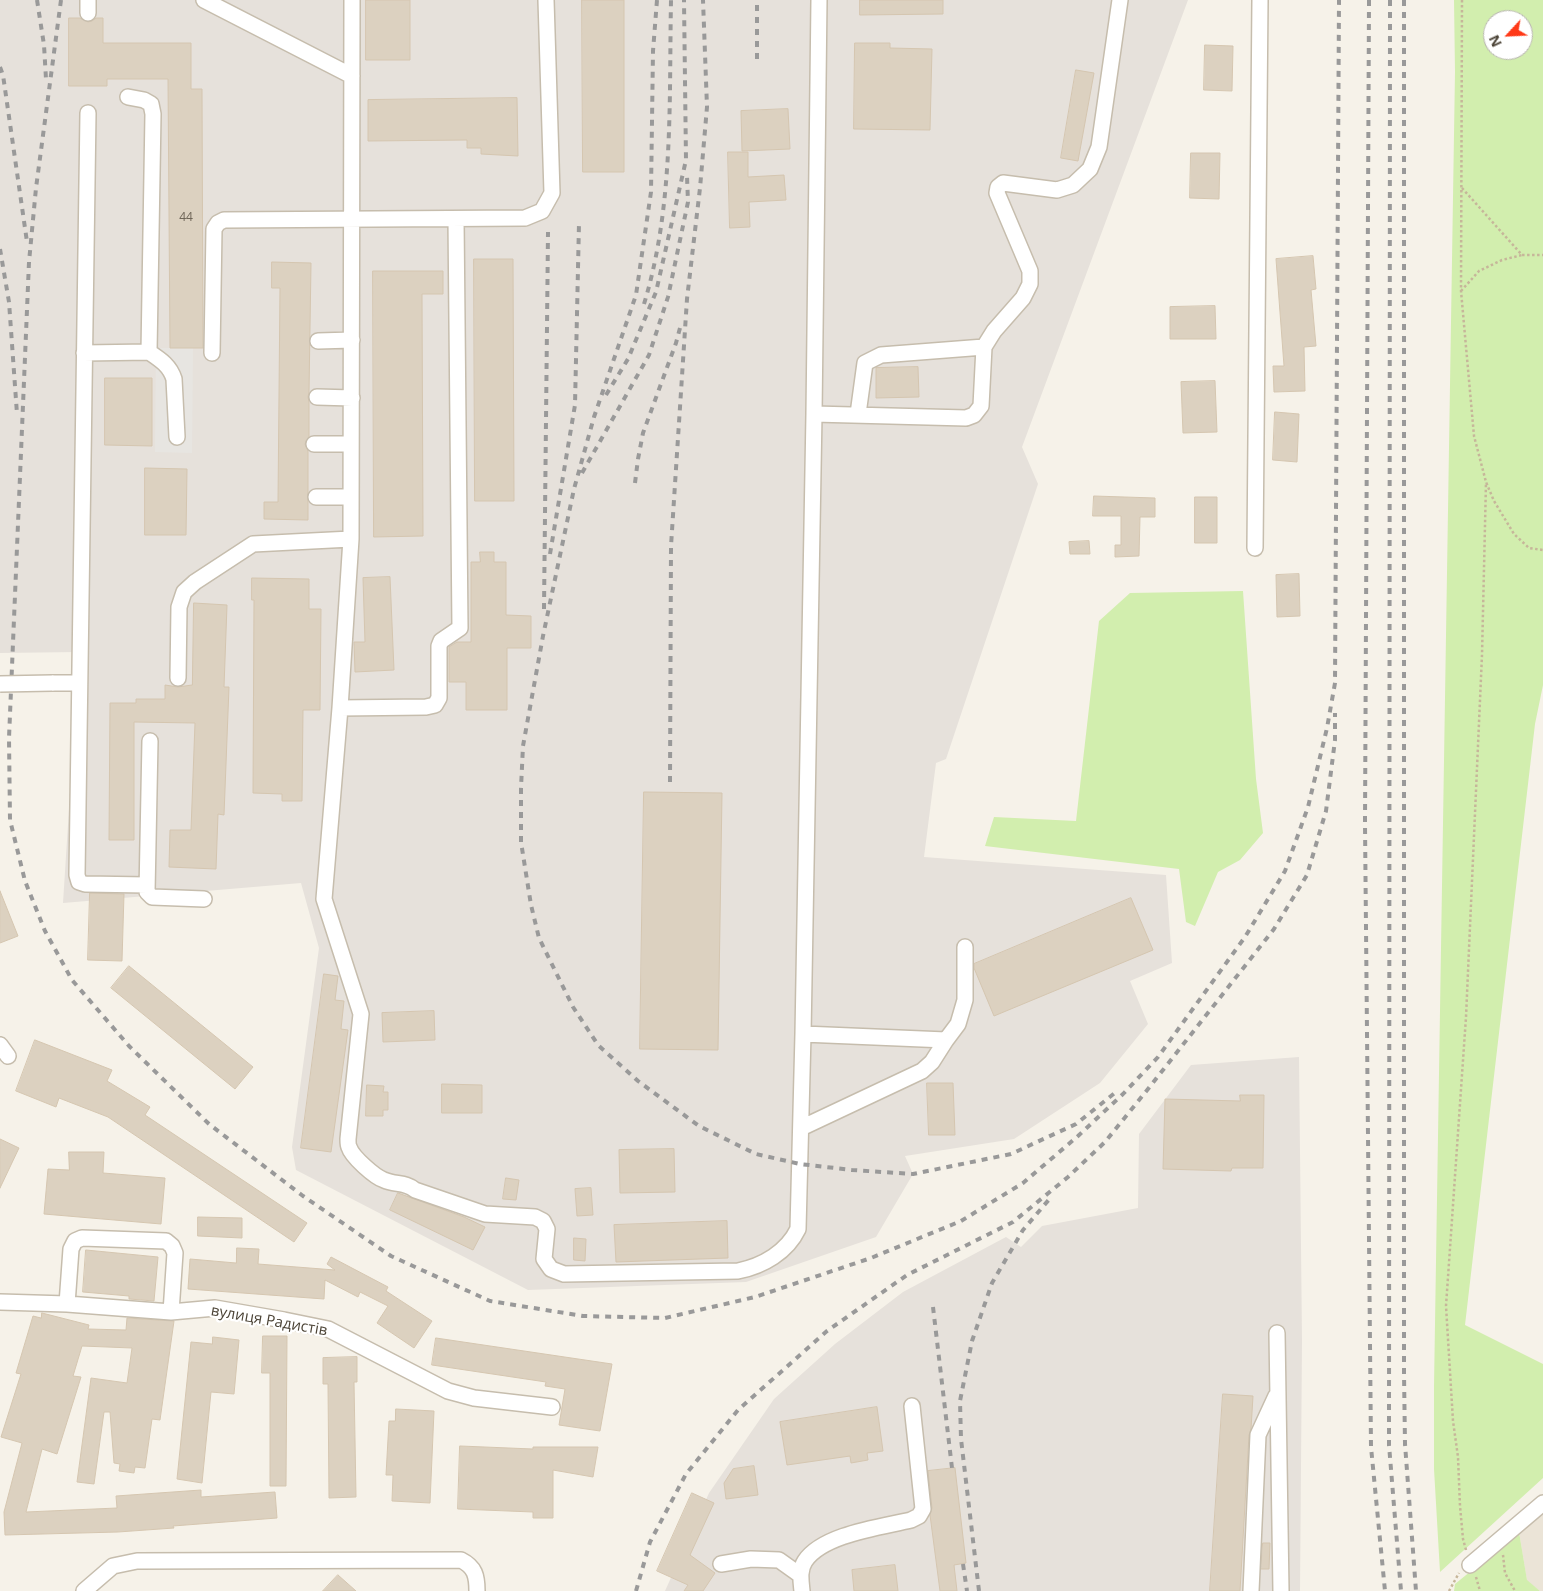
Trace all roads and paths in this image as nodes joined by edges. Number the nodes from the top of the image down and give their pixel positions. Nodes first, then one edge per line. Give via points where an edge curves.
1 (204, 0) edge
2 (352, 0) edge
3 (546, 0) edge
4 (819, 0) edge
5 (1120, 0) edge
6 (1260, 0) edge
7 (1462, 0) edge
8 (352, 76) junction
9 (128, 97) dead end
10 (88, 113) dead end
11 (1462, 188) junction
12 (456, 219) junction
13 (353, 220) junction
14 (1522, 255) junction
15 (1543, 255) edge
16 (1461, 291) junction
17 (352, 340) junction
18 (318, 341) dead end
19 (984, 347) junction
20 (150, 352) junction
21 (84, 353) junction
22 (212, 353) dead end
23 (317, 397) dead end
24 (352, 398) junction
25 (814, 414) junction
26 (858, 414) junction
27 (177, 437) dead end
28 (314, 444) dead end
29 (352, 444) junction
30 (1486, 482) junction
31 (316, 497) dead end
32 (351, 497) junction
33 (351, 540) junction
34 (1255, 548) dead end
35 (1543, 550) edge
36 (178, 678) dead end
37 (79, 683) junction
38 (0, 684) edge
39 (340, 708) junction
40 (150, 741) dead end
41 (147, 885) junction
42 (204, 899) dead end
43 (965, 947) dead end
44 (803, 1034) junction
45 (946, 1040) junction
46 (801, 1128) junction
47 (0, 1302) edge
48 (67, 1304) junction
49 (171, 1312) junction
50 (1276, 1333) dead end
51 (1278, 1392) junction
52 (912, 1406) dead end
53 (552, 1407) dead end
54 (1543, 1503) edge
55 (1502, 1538) junction
56 (721, 1564) dead end
57 (1470, 1565) junction
58 (800, 1575) junction
59 (84, 1591) edge
60 (477, 1591) edge
61 (802, 1591) edge
62 (1252, 1591) edge
63 (1281, 1591) edge
64 (1449, 1591) edge
65 (1515, 1591) edge

1 - 8 street
2 - 8 street
3 - 12 street via 552,194 542,211 525,218
4 - 25 street
5 - 19 street via 1099,146 1090,169 1073,185 1057,190 1003,183 998,187 997,193 1030,271 1030,284 1023,298
6 - 34 street
7 - 11 path
8 - 13 street
9 - 20 street via 151,104 153,114
10 - 21 street
11 - 14 path
11 - 16 path
12 - 13 street
12 - 39 street via 460,628 440,641 440,698 434,704 426,707
13 - 17 street
13 - 22 street via 224,220 218,223 214,229
14 - 15 path
14 - 16 path via 1479,271
16 - 30 path via 1474,436
17 - 18 street
17 - 24 street
19 - 26 street via 881,355 865,363
19 - 26 street via 980,406 974,414 966,418
20 - 21 street
20 - 27 street via 172,372
21 - 37 street
23 - 24 street
24 - 29 street
25 - 26 street
25 - 44 street
28 - 29 street
29 - 32 street
30 - 35 path via 1514,534 1529,548
30 - 57 path via 1466,1017 1446,1306 1460,1514
31 - 32 street
32 - 33 street
33 - 36 street via 253,544 196,582 184,592 179,607
33 - 39 street
37 - 38 street, bridge
37 - 41 street via 79,882
39 - 46 street via 324,899 360,1014 349,1148 372,1172 385,1181 410,1186 485,1214 543,1220 547,1228 544,1259 551,1269 564,1274 738,1271 782,1251 798,1230
40 - 41 street
41 - 42 street via 147,892 152,897
43 - 45 street via 965,1000 958,1024
44 - 45 street
44 - 46 street
45 - 46 street via 922,1071
47 - 48 street, вулиця Радистів
48 - 49 street, вулиця Радистів
48 - 49 street via 71,1249 75,1241 82,1238 166,1241 175,1253
49 - 53 street, вулиця Радистів via 215,1308 328,1329 448,1391 474,1398
50 - 51 street
51 - 62 street via 1258,1435
51 - 63 street
52 - 58 street via 923,1509 919,1516 842,1536 805,1561
54 - 55 street
55 - 57 street
55 - 65 path via 1505,1573
56 - 58 street via 751,1559 779,1560
57 - 64 path via 1457,1575
58 - 61 street
59 - 60 street via 113,1566 137,1561 432,1560 461,1560 470,1565 476,1575

